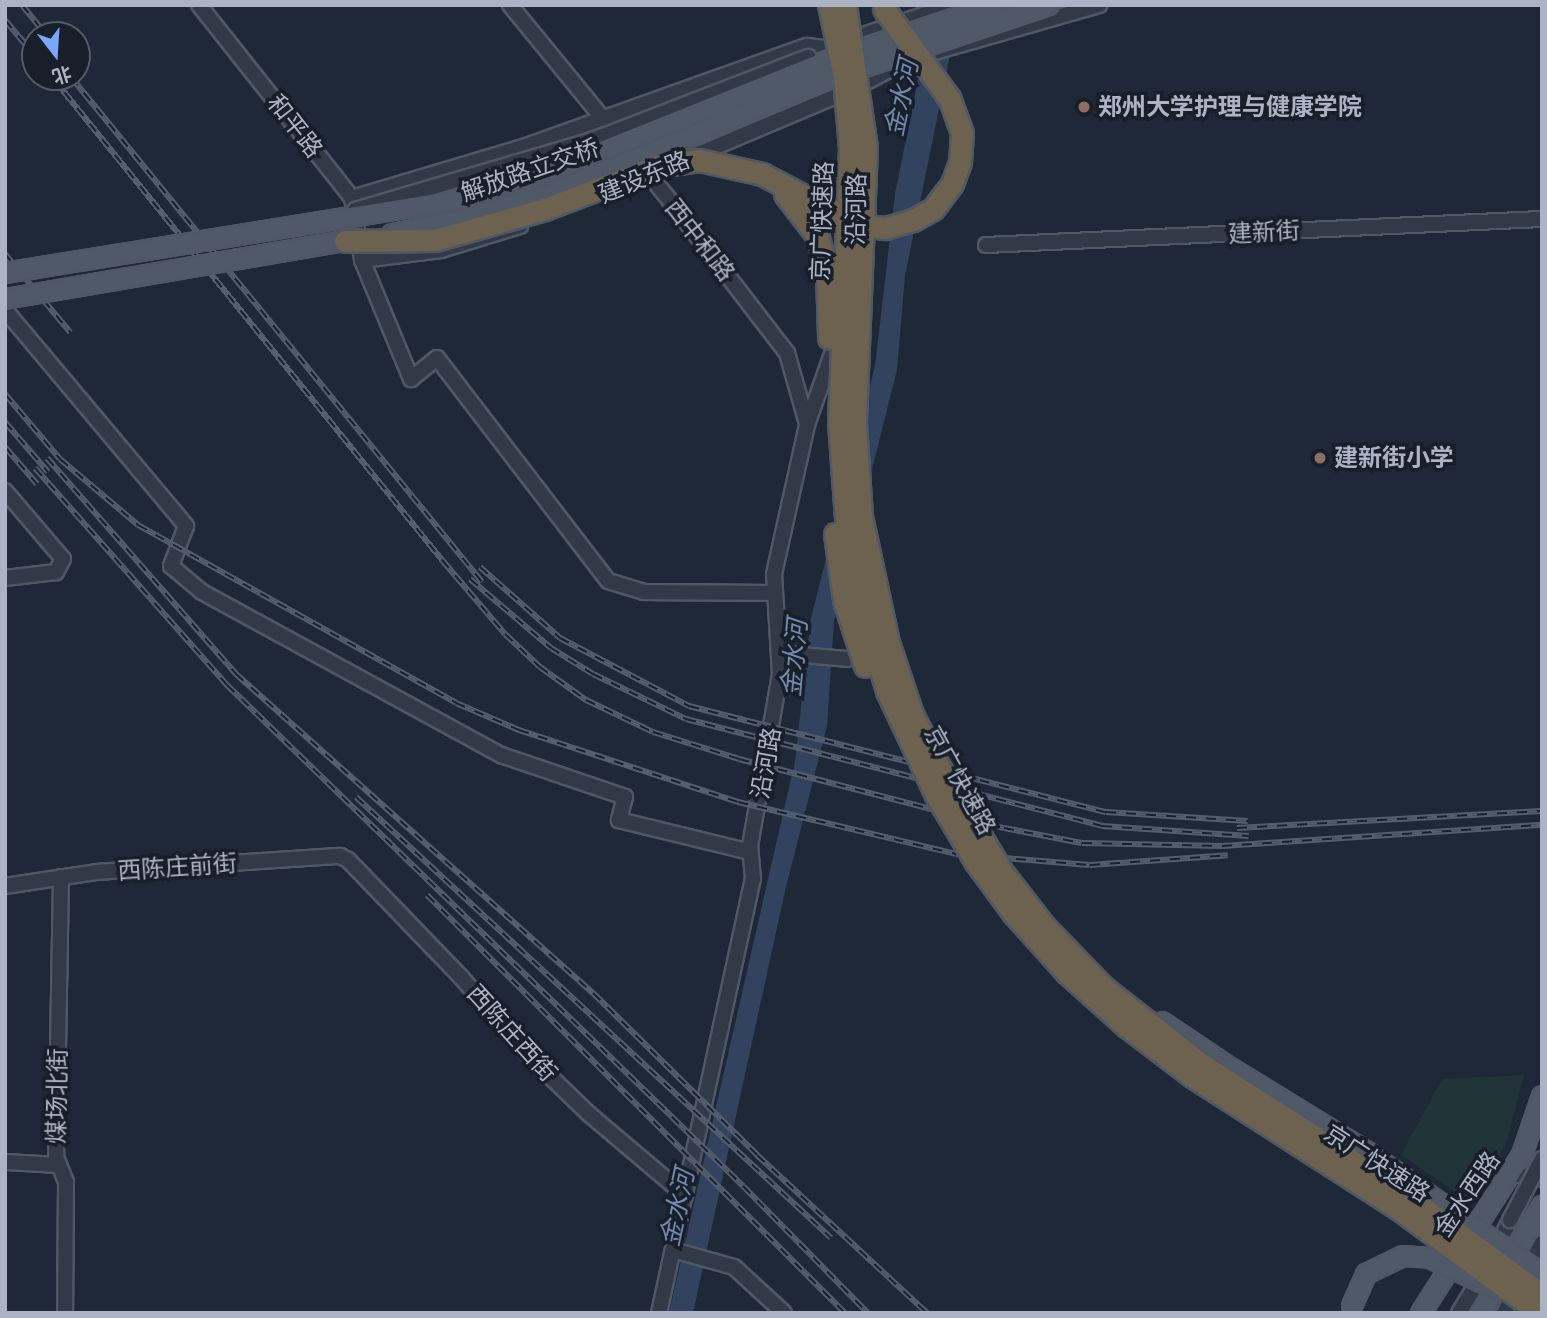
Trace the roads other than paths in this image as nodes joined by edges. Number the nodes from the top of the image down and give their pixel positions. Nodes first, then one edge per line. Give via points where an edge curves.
1 (199, 5) edge
2 (510, 5) edge
3 (818, 5) edge
4 (829, 5) edge
5 (845, 5) edge
6 (953, 5) edge
7 (996, 5) edge
8 (1049, 5) edge
9 (1099, 5) edge
10 (890, 13) edge
11 (828, 47) junction
12 (912, 59) junction
13 (855, 88) junction
14 (837, 95) junction
15 (604, 120) junction
16 (762, 174) junction
17 (649, 175) junction
18 (352, 198) junction
19 (327, 218) junction
20 (1542, 219) edge
21 (345, 242) junction
22 (986, 245) dead end
23 (362, 260) junction
24 (5, 273) edge
25 (5, 299) edge
26 (5, 310) edge
27 (807, 425) junction
28 (5, 491) edge
29 (5, 578) edge
30 (772, 593) junction
31 (779, 653) junction
32 (848, 659) dead end
33 (912, 750) junction
34 (750, 852) junction
35 (348, 860) joint
36 (61, 877) junction
37 (5, 887) edge
38 (1076, 960) junction
39 (1542, 1096) edge
40 (1542, 1159) edge
41 (5, 1162) edge
42 (59, 1166) junction
43 (1509, 1173) junction
44 (1542, 1179) edge
45 (685, 1195) junction
46 (1542, 1206) edge
47 (1542, 1243) edge
48 (676, 1251) junction
49 (1542, 1266) edge
50 (1542, 1274) edge
51 (1536, 1307) edge
52 (65, 1313) edge
53 (659, 1313) edge
54 (784, 1313) edge
55 (1352, 1313) edge
56 (1421, 1313) edge
57 (1459, 1313) edge
58 (1480, 1313) edge
59 (1504, 1313) edge

1 - 18 street, 和平路
2 - 15 street, 西中和路
3 - 11 street
4 - 33 highway, 京广快速路, bridge via 844,77 850,148 839,423 846,518 873,646
5 - 38 highway, 京广快速路, bridge via 866,147 856,455 861,516 877,603 912,714 950,787 1002,872
6 - 10 street via 928,12
7 - 19 main road, 解放路立交桥, bridge via 837,57 632,142 492,190 419,207
8 - 21 main road, 解放路立交桥, bridge via 829,79 526,201 423,229
9 - 12 street, 建设东路
10 - 11 street
10 - 12 street
10 - 16 highway, bridge via 959,119 960,162 944,198 913,220 871,228 833,215
11 - 14 street
11 - 15 street via 807,46
11 - 19 street, bridge via 590,141
12 - 13 street, 建设东路
13 - 14 street, 建设东路
13 - 27 street, 沿河路 via 853,277
14 - 17 street, 建设东路
15 - 17 street, 西中和路
15 - 18 street
16 - 21 highway, bridge via 716,162 675,162 484,228 408,243
16 - 33 highway, bridge via 800,209 818,237 824,257 830,312 829,472 839,577 856,640 892,732
17 - 23 street, 建设东路 via 474,241 409,256
17 - 27 street, 西中和路 via 787,353
18 - 23 street, 和平路
19 - 24 main road, 解放路立交桥, bridge
20 - 22 street, 建新街
21 - 25 main road, 解放路立交桥, bridge
23 - 30 street, 和平路 via 411,379 437,358 608,581 643,592
26 - 34 street via 186,526 171,566 202,592 501,755 625,797 618,820
27 - 30 street, 沿河路
28 - 29 street via 63,559 56,572
30 - 31 street, 沿河路
31 - 32 street
31 - 34 street, 沿河路 via 776,707
33 - 51 highway, 京广快速路, bridge via 989,881 1032,936 1093,998 1192,1076 1399,1209
34 - 45 street, 沿河路 via 753,879
35 - 36 street, 西陈庄前街 via 320,857
35 - 45 street, 西陈庄西街 via 461,977 531,1058
36 - 37 street, 西陈庄前街
36 - 42 street, 煤场北街
38 - 50 main road, bridge via 1156,1018 1369,1153
38 - 51 highway, 京广快速路, bridge via 1201,1064 1408,1196
39 - 43 main road, 金水西路 via 1522,1155
40 - 57 street, bridge
41 - 42 street
42 - 52 street, 煤场北街 via 66,1182
43 - 44 street
43 - 56 main road, 金水西路
45 - 48 street, 沿河路
46 - 58 main road, bridge
47 - 59 street
48 - 53 street, 沿河路
48 - 54 street via 718,1260 743,1273
49 - 51 main road, bridge
51 - 55 main road, bridge via 1418,1255 1389,1260 1366,1274 1355,1294

